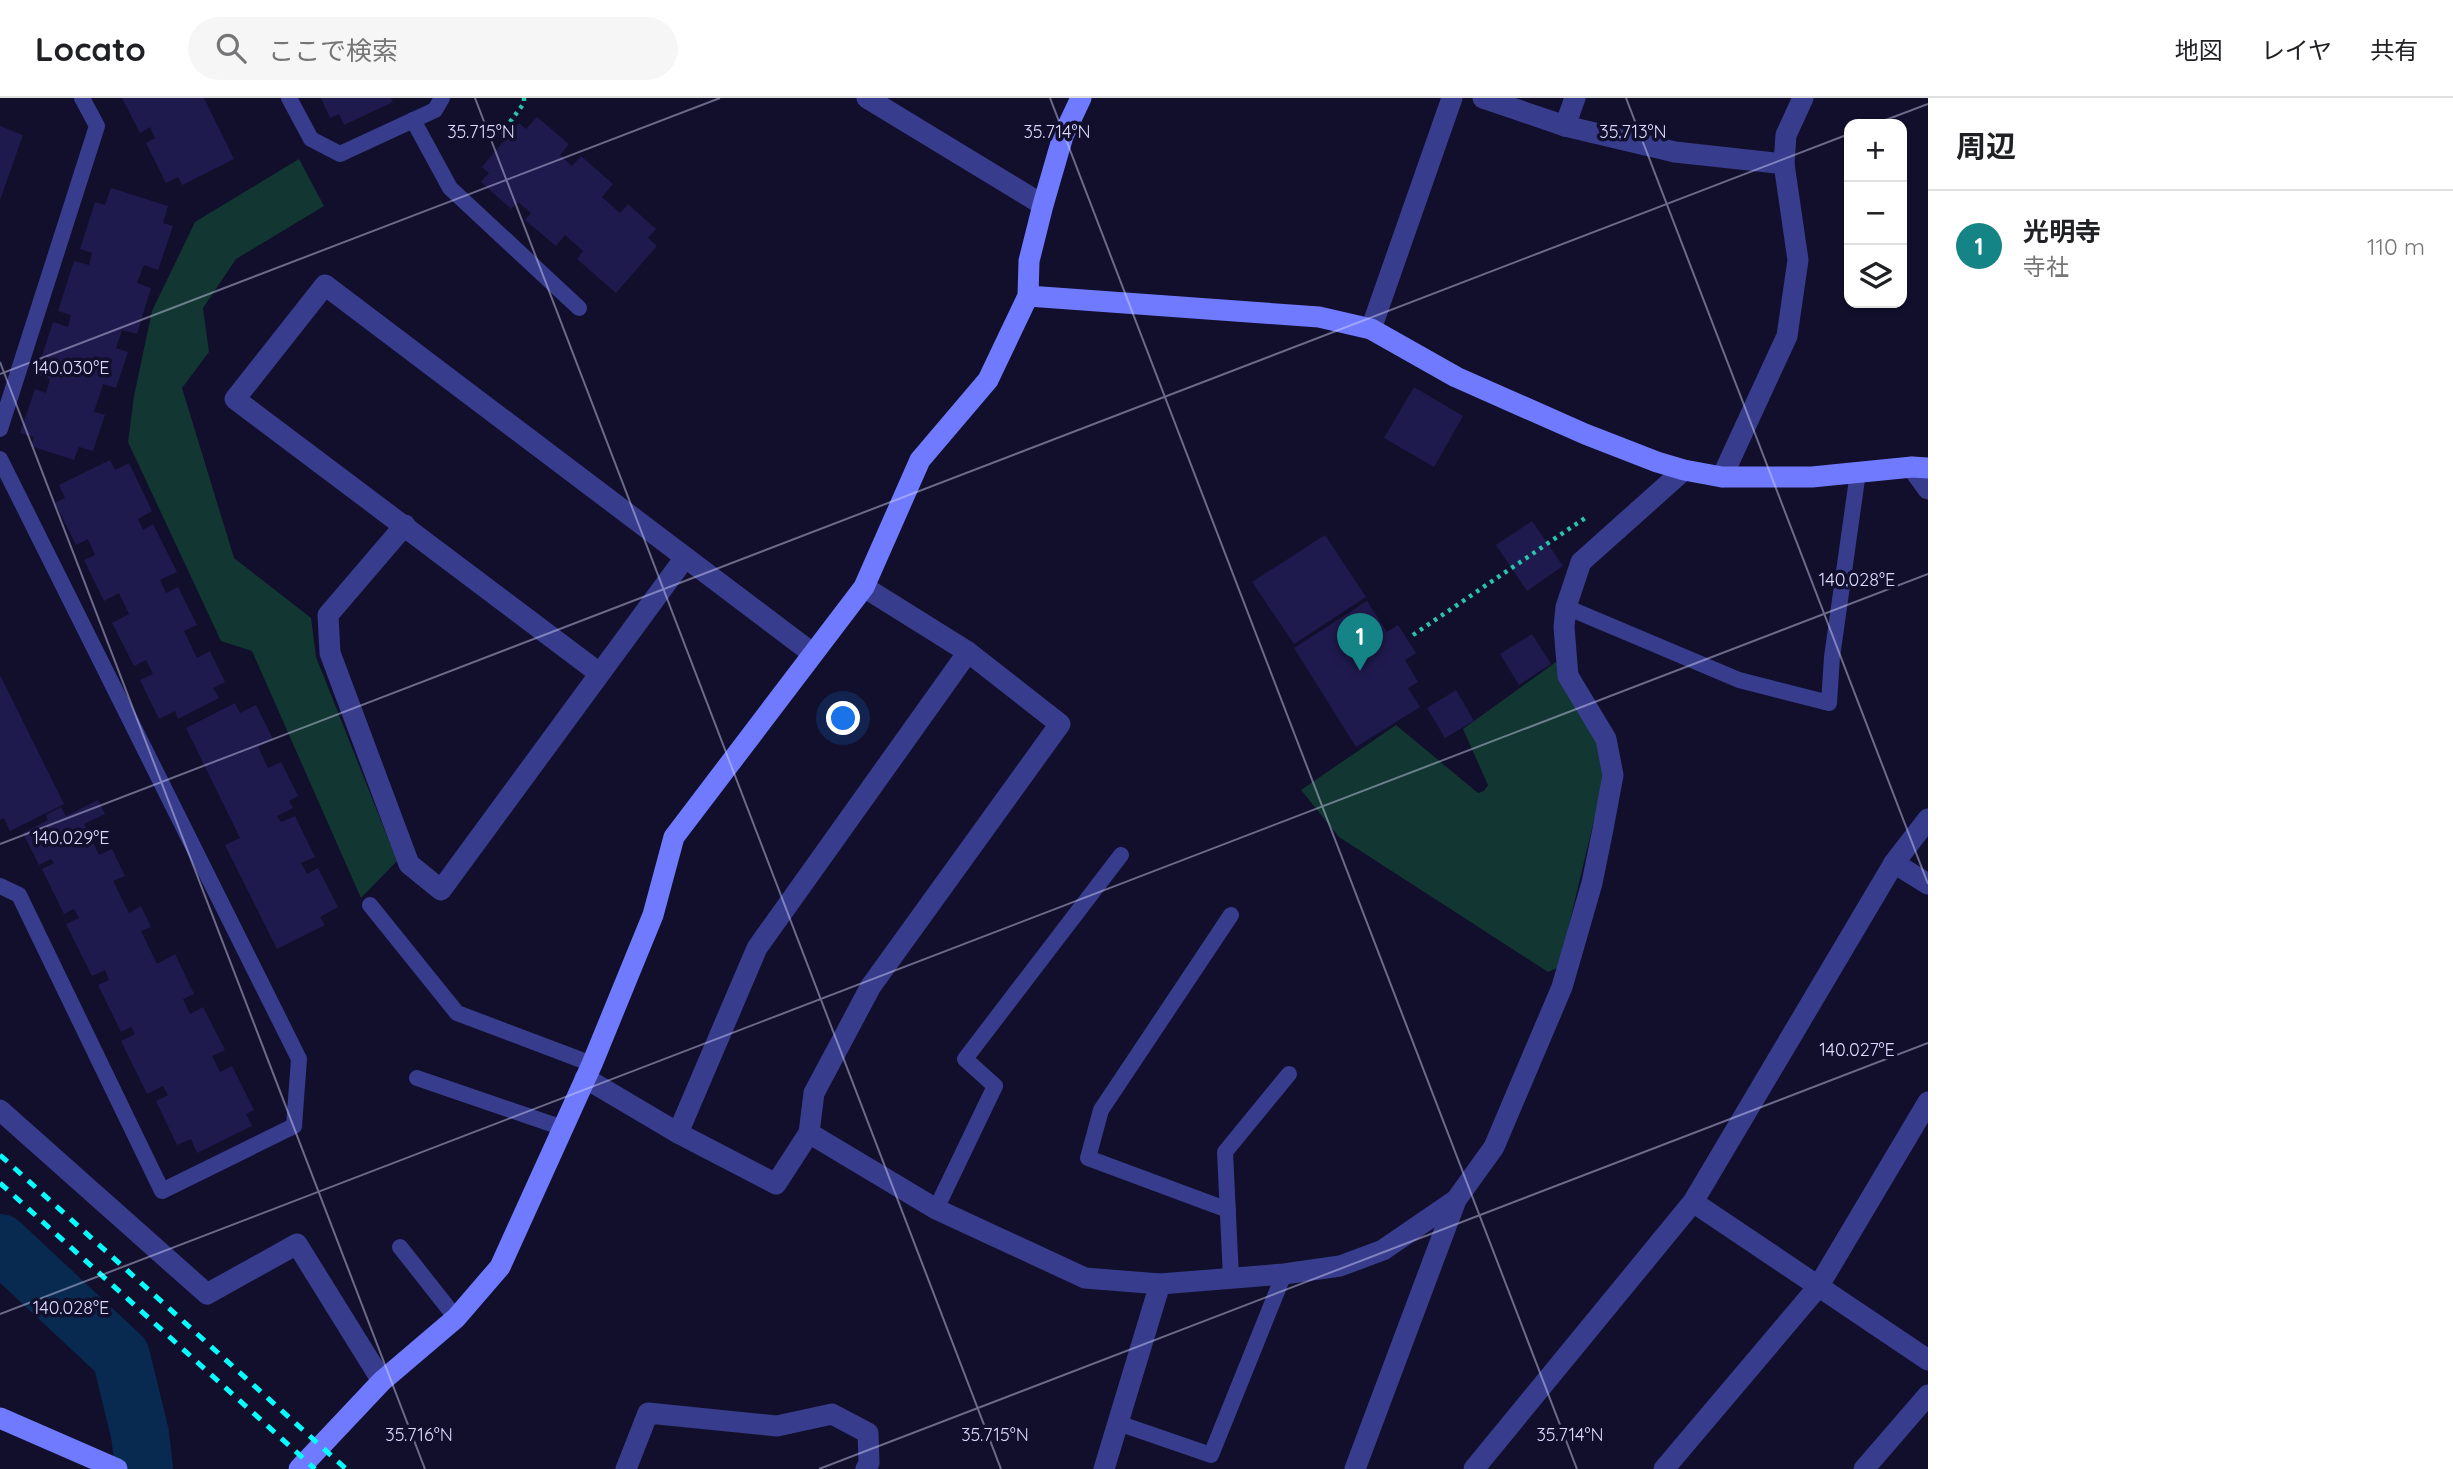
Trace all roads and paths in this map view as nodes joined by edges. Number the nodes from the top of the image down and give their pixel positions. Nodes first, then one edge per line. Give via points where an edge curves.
1 (82, 98) edge
2 (289, 98) edge
3 (442, 98) edge
4 (524, 98) edge
5 (867, 98) edge
6 (1081, 98) edge
7 (1452, 98) edge
8 (1483, 98) edge
9 (1575, 98) edge
10 (1803, 98) edge
11 (413, 120) junction
12 (510, 122) dead end
13 (1565, 126) junction
14 (1784, 164) junction
15 (1043, 205) junction
16 (1028, 296) junction
17 (579, 308) dead end
18 (1371, 329) junction
19 (0, 429) edge
20 (0, 459) edge
21 (1920, 468) edge
22 (1684, 470) junction
23 (1858, 472) junction
24 (1722, 477) junction
25 (1928, 489) edge
26 (1592, 514) dead end
27 (405, 525) junction
28 (684, 559) junction
29 (864, 587) junction
30 (1566, 607) junction
31 (1413, 635) dead end
32 (968, 652) junction
33 (811, 653) junction
34 (599, 673) junction
35 (1928, 819) edge
36 (1121, 855) dead end
37 (1894, 863) junction
38 (1928, 884) edge
39 (0, 887) edge
40 (370, 905) dead end
41 (1231, 915) dead end
42 (588, 1071) junction
43 (1289, 1074) dead end
44 (417, 1078) dead end
45 (1928, 1102) edge
46 (0, 1110) edge
47 (563, 1128) junction
48 (678, 1133) junction
49 (808, 1133) junction
50 (1456, 1200) junction
51 (1693, 1202) junction
52 (936, 1209) junction
53 (1228, 1210) junction
54 (400, 1247) dead end
55 (1284, 1274) junction
56 (1231, 1278) junction
57 (1160, 1284) junction
58 (1818, 1287) junction
59 (456, 1318) junction
60 (1928, 1360) edge
61 (382, 1381) junction
62 (1928, 1395) edge
63 (0, 1418) edge
64 (1118, 1423) junction
65 (117, 1469) edge
66 (299, 1469) edge
67 (626, 1469) edge
68 (866, 1469) edge
69 (1104, 1469) edge
70 (1355, 1469) edge
71 (1474, 1469) edge
72 (1664, 1469) edge
73 (1864, 1469) edge

1 - 19 lane via 97,126
2 - 11 lane via 311,139 340,154
3 - 11 lane via 435,110
4 - 12 path
5 - 15 street
6 - 15 street via 1063,136
7 - 18 street
8 - 13 street
9 - 13 street
10 - 14 street via 1786,135
11 - 17 lane via 450,188
13 - 14 street via 1675,152
14 - 24 street via 1798,260 1787,336
15 - 16 street via 1028,261
16 - 18 street via 1319,317
16 - 29 street via 988,380 920,460
18 - 22 street via 1456,377 1585,434
20 - 39 lane via 299,1059 294,1126 162,1191 19,895
21 - 23 street
21 - 25 street
22 - 24 street
22 - 30 street via 1581,562
23 - 24 street
23 - 30 lane via 1829,703 1739,680
26 - 31 path
27 - 28 street via 236,399 325,285
27 - 34 street
27 - 34 street via 328,615 330,653 409,864 441,890
28 - 33 street
28 - 34 street
29 - 32 street
29 - 33 street
30 - 50 street via 1568,676 1606,739 1613,775 1603,829 1562,987 1494,1147
32 - 48 street via 757,948
32 - 49 street via 1060,724 871,986 814,1093
33 - 42 street via 674,837 653,915
35 - 37 street
36 - 52 lane via 965,1059 995,1086
37 - 38 street
37 - 51 street
40 - 42 lane via 457,1013
41 - 53 lane via 1101,1110 1088,1158
42 - 47 street
42 - 48 street
43 - 53 lane via 1225,1152
44 - 47 lane
45 - 58 street
46 - 61 street via 207,1294 297,1244
47 - 59 street via 500,1268
48 - 49 street via 776,1184
49 - 52 street
50 - 55 street via 1383,1250 1340,1266
50 - 70 street
51 - 58 street
51 - 71 street
52 - 57 street via 1085,1278
53 - 56 lane
54 - 59 lane
55 - 56 street
55 - 64 lane via 1211,1455
56 - 57 street
57 - 64 street
58 - 60 street
58 - 72 street
59 - 61 street
61 - 66 street
62 - 73 street
63 - 65 street
64 - 69 street
67 - 68 street via 648,1413 777,1426 832,1414 869,1433

